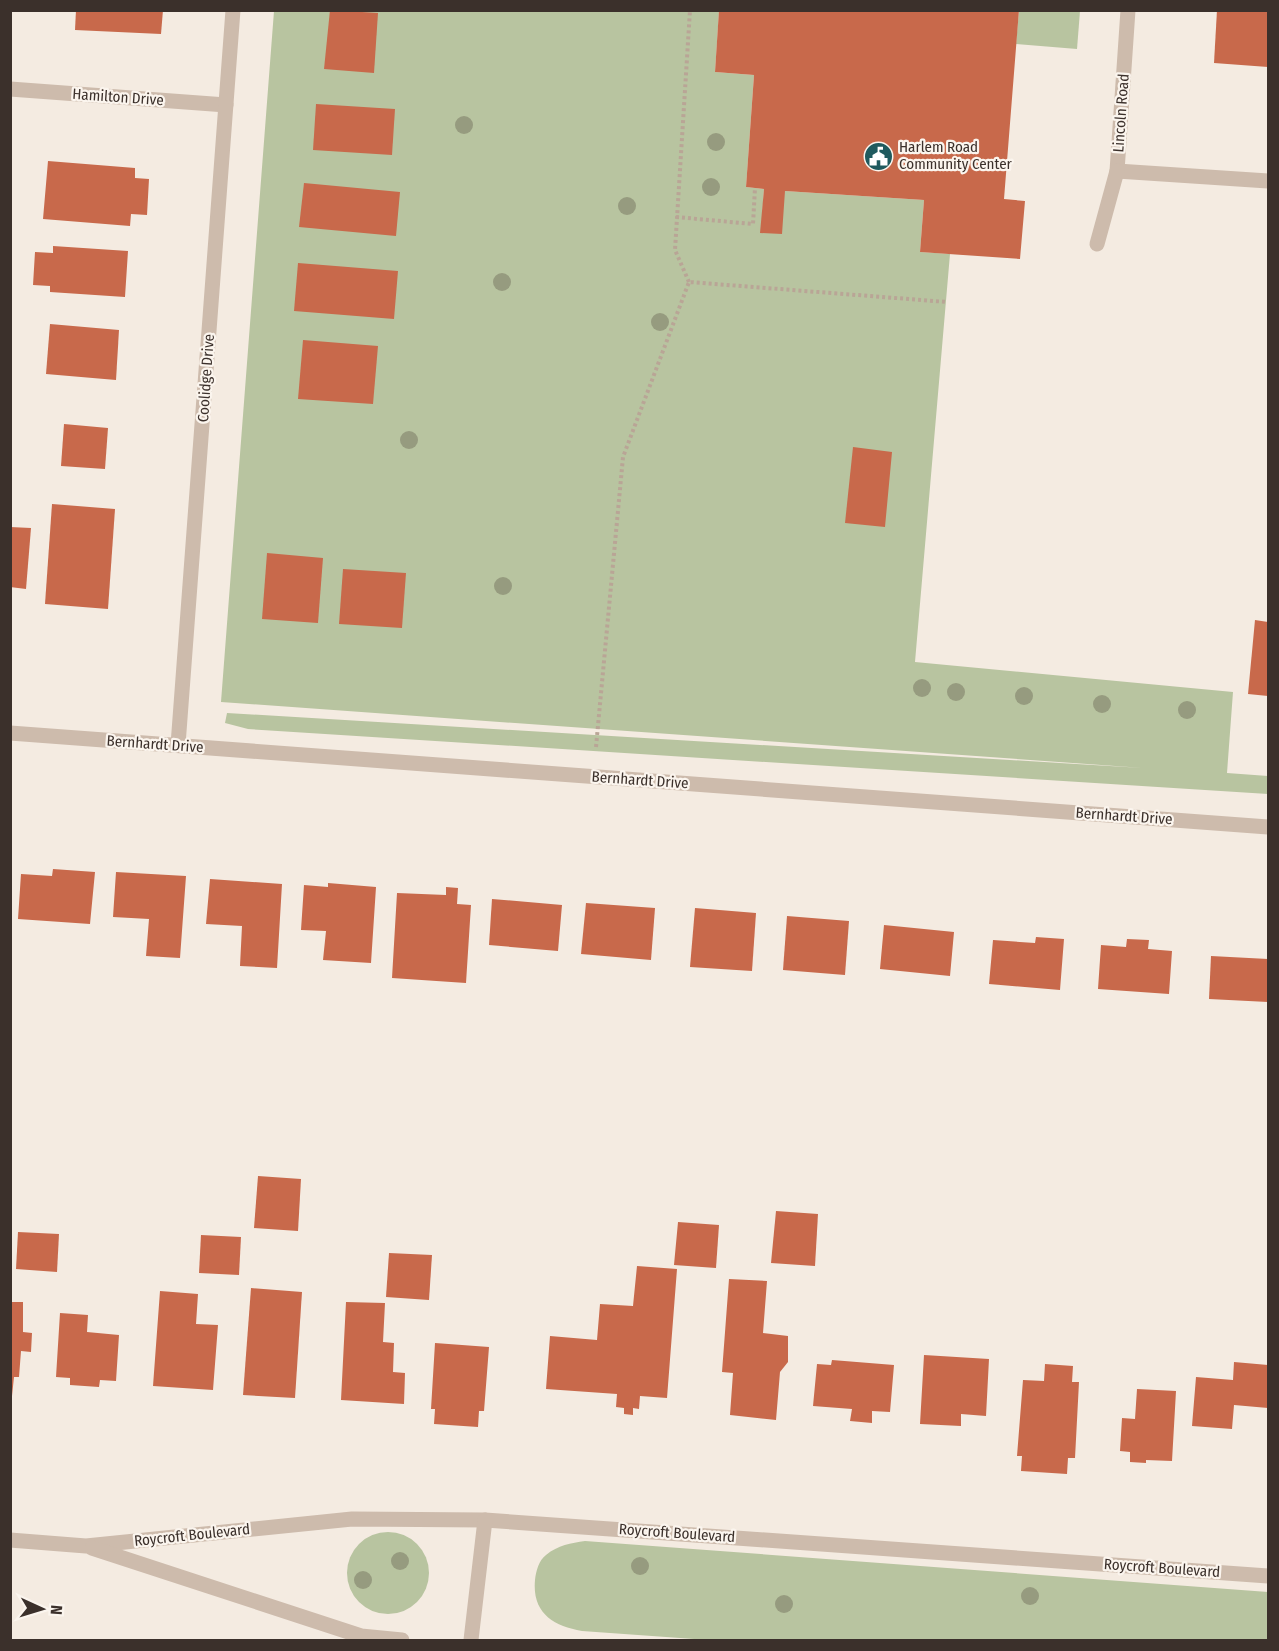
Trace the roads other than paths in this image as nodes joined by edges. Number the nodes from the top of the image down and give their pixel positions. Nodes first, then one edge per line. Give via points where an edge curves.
1 (233, 10) edge
2 (1128, 10) edge
3 (10, 89) edge
4 (226, 105) junction
5 (1117, 171) junction
6 (1269, 181) edge
7 (1096, 244) dead end
8 (10, 733) edge
9 (178, 745) junction
10 (1269, 827) edge
11 (485, 1520) junction
12 (10, 1540) edge
13 (86, 1546) junction
14 (1269, 1576) edge
15 (402, 1641) edge
16 (471, 1641) edge

1 - 4 street, Coolidge Drive
2 - 5 street, Lincoln Road
3 - 4 street, Hamilton Drive
4 - 9 street, Coolidge Drive
5 - 6 street, Lincoln Road
5 - 7 street
8 - 9 street, Bernhardt Drive
9 - 10 street, Bernhardt Drive
11 - 13 street, Roycroft Boulevard via 352,1519
11 - 14 street, Roycroft Boulevard
11 - 16 street
12 - 13 street, Roycroft Boulevard
13 - 15 street, Roycroft Boulevard via 361,1636

